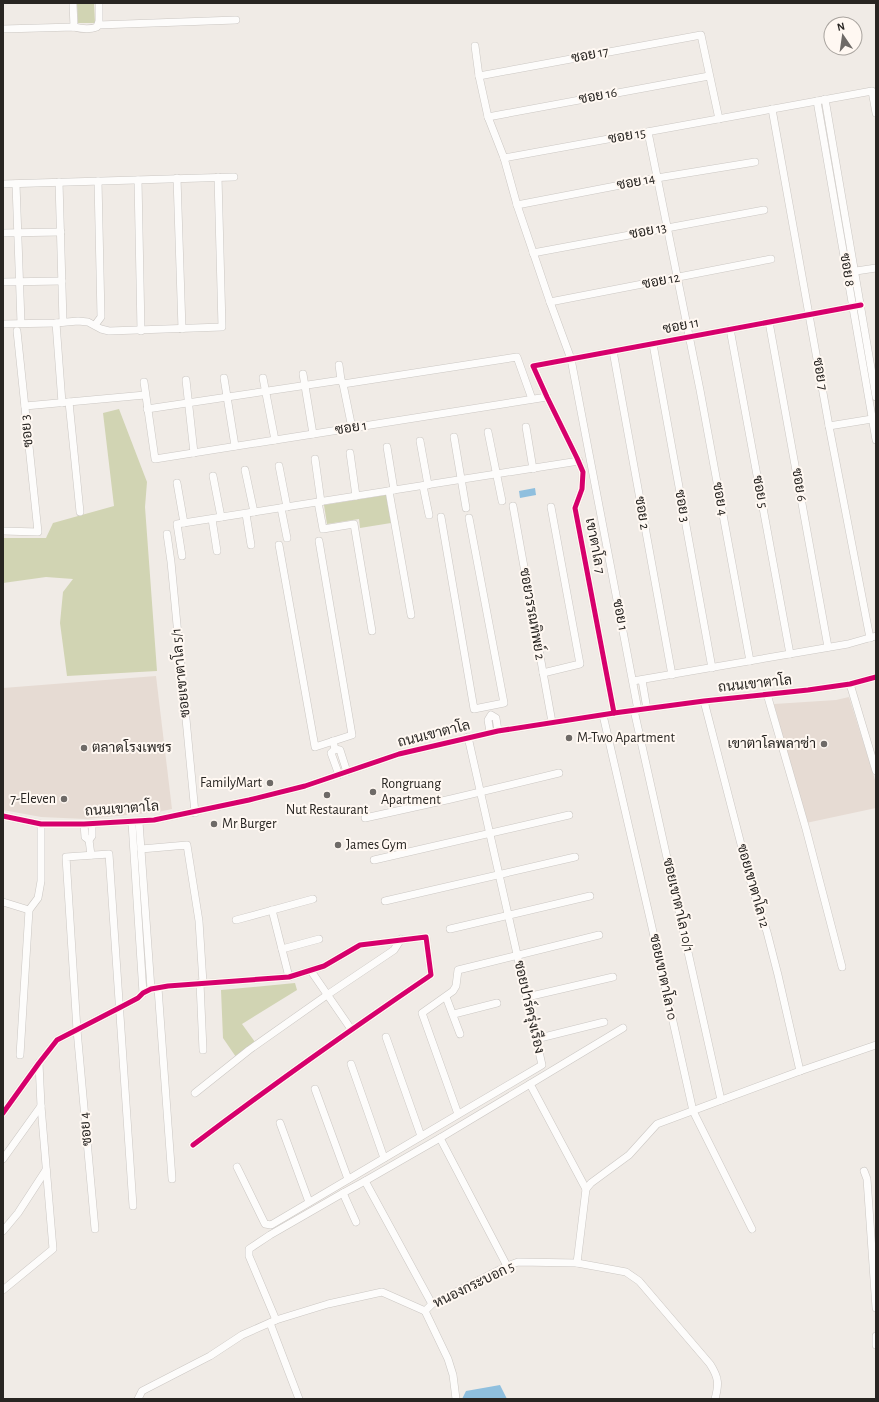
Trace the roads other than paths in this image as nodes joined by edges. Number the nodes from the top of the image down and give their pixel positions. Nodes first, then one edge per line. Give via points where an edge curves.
1 (73, 3) edge
2 (99, 3) edge
3 (236, 20) dead end
4 (98, 25) junction
5 (74, 27) junction
6 (3, 29) edge
7 (475, 46) dead end
8 (479, 76) junction
9 (709, 76) junction
10 (825, 99) junction
11 (817, 101) junction
12 (772, 109) junction
13 (876, 114) edge
14 (488, 117) junction
15 (719, 119) junction
16 (648, 132) junction
17 (504, 158) junction
18 (755, 162) dead end
19 (218, 177) junction
20 (234, 177) dead end
21 (177, 178) junction
22 (657, 178) junction
23 (138, 180) junction
24 (98, 181) junction
25 (59, 182) junction
26 (3, 184) edge
27 (16, 184) junction
28 (517, 205) junction
29 (764, 210) dead end
30 (667, 227) junction
31 (61, 232) junction
32 (3, 233) edge
33 (18, 233) junction
34 (534, 253) junction
35 (771, 260) dead end
36 (876, 268) edge
37 (856, 271) junction
38 (677, 278) junction
39 (62, 281) junction
40 (3, 282) edge
41 (20, 282) junction
42 (550, 302) junction
43 (861, 305) junction
44 (853, 307) junction
45 (809, 315) junction
46 (769, 322) junction
47 (22, 323) junction
48 (60, 323) junction
49 (3, 324) edge
50 (95, 326) junction
51 (182, 329) junction
52 (730, 330) junction
53 (17, 331) dead end
54 (141, 331) junction
55 (689, 337) junction
56 (653, 344) junction
57 (613, 351) junction
58 (571, 359) junction
59 (339, 365) dead end
60 (303, 374) dead end
61 (224, 378) dead end
62 (263, 378) dead end
63 (186, 380) dead end
64 (144, 382) dead end
65 (342, 382) junction
66 (305, 385) junction
67 (266, 391) junction
68 (545, 394) junction
69 (145, 395) junction
70 (226, 397) junction
71 (531, 397) junction
72 (876, 397) edge
73 (66, 402) junction
74 (188, 403) junction
75 (25, 406) junction
76 (148, 409) junction
77 (873, 415) edge
78 (829, 426) junction
79 (526, 427) dead end
80 (352, 428) junction
81 (488, 432) dead end
82 (313, 434) junction
83 (454, 437) dead end
84 (275, 440) junction
85 (876, 440) edge
86 (420, 441) dead end
87 (236, 446) junction
88 (387, 447) dead end
89 (194, 453) junction
90 (350, 453) dead end
91 (315, 459) dead end
92 (579, 461) junction
93 (279, 466) dead end
94 (533, 469) junction
95 (245, 470) dead end
96 (497, 474) junction
97 (213, 476) dead end
98 (462, 480) junction
99 (177, 483) dead end
100 (426, 485) junction
101 (391, 491) junction
102 (356, 496) junction
103 (502, 501) dead end
104 (320, 502) junction
105 (513, 506) dead end
106 (551, 507) dead end
107 (284, 508) junction
108 (466, 508) dead end
109 (80, 512) dead end
110 (250, 513) junction
111 (429, 515) dead end
112 (441, 517) dead end
113 (221, 518) junction
114 (469, 518) dead end
115 (212, 519) junction
116 (184, 523) junction
117 (3, 531) edge
118 (167, 534) dead end
119 (287, 538) dead end
120 (319, 541) dead end
121 (251, 545) dead end
122 (279, 545) dead end
123 (217, 551) dead end
124 (182, 556) dead end
125 (411, 615) dead end
126 (372, 631) dead end
127 (873, 637) edge
128 (828, 647) junction
129 (790, 654) junction
130 (750, 661) junction
131 (712, 668) junction
132 (543, 673) junction
133 (672, 675) junction
134 (876, 677) edge
135 (642, 680) junction
136 (633, 682) junction
137 (850, 684) junction
138 (767, 694) junction
139 (704, 701) junction
140 (489, 706) junction
141 (647, 709) junction
142 (636, 710) junction
143 (614, 713) junction
144 (603, 715) junction
145 (552, 722) junction
146 (494, 732) junction
147 (468, 737) junction
148 (334, 745) junction
149 (876, 771) edge
150 (347, 772) junction
151 (559, 772) dead end
152 (339, 775) junction
153 (481, 792) junction
154 (195, 812) junction
155 (569, 815) dead end
156 (3, 816) edge
157 (365, 818) dead end
158 (135, 822) junction
159 (40, 824) junction
160 (84, 824) junction
161 (92, 824) junction
162 (490, 833) junction
163 (89, 840) junction
164 (141, 849) junction
165 (90, 855) junction
166 (575, 857) dead end
167 (374, 860) dead end
168 (499, 874) junction
169 (590, 896) dead end
170 (313, 899) dead end
171 (385, 901) dead end
172 (3, 902) edge
173 (29, 910) junction
174 (272, 910) junction
175 (508, 914) junction
176 (236, 920) dead end
177 (450, 929) dead end
178 (598, 935) dead end
179 (318, 939) dead end
180 (401, 939) junction
181 (282, 949) junction
182 (517, 954) junction
183 (842, 967) dead end
184 (311, 971) junction
185 (289, 977) junction
186 (613, 977) dead end
187 (201, 983) junction
188 (154, 988) junction
189 (143, 993) junction
190 (327, 995) junction
191 (446, 996) junction
192 (527, 997) junction
193 (497, 1003) dead end
194 (119, 1008) junction
195 (454, 1014) junction
196 (604, 1022) dead end
197 (623, 1028) dead end
198 (351, 1029) junction
199 (77, 1030) junction
200 (460, 1034) dead end
201 (386, 1037) dead end
202 (536, 1039) junction
203 (875, 1048) edge
204 (203, 1050) dead end
205 (20, 1055) dead end
206 (39, 1063) junction
207 (351, 1064) dead end
208 (800, 1071) junction
209 (530, 1084) junction
210 (315, 1089) dead end
211 (195, 1093) dead end
212 (721, 1100) junction
213 (41, 1106) junction
214 (693, 1111) junction
215 (3, 1113) edge
216 (458, 1114) junction
217 (280, 1123) dead end
218 (421, 1136) junction
219 (440, 1138) junction
220 (193, 1145) dead end
221 (384, 1158) junction
222 (3, 1159) edge
223 (237, 1167) dead end
224 (46, 1170) junction
225 (864, 1171) dead end
226 (172, 1179) dead end
227 (348, 1179) junction
228 (365, 1181) junction
229 (586, 1189) junction
230 (343, 1193) junction
231 (309, 1202) junction
232 (132, 1206) dead end
233 (356, 1222) dead end
234 (95, 1229) dead end
235 (752, 1229) dead end
236 (3, 1231) edge
237 (578, 1263) junction
238 (507, 1266) junction
239 (3, 1290) edge
240 (432, 1304) junction
241 (876, 1308) edge
242 (425, 1311) junction
243 (273, 1322) junction
244 (876, 1336) edge
245 (876, 1345) edge
246 (138, 1399) edge
247 (299, 1399) edge
248 (456, 1399) edge
249 (715, 1399) edge

1 - 5 street
2 - 4 street
3 - 4 street
4 - 5 street via 92,29
5 - 6 street
7 - 8 street, ซอย 1
8 - 9 street, ซอย 17 via 701,34
8 - 14 street, ซอย 1
9 - 14 street, ซอย 16
9 - 15 street
10 - 11 street, ซอย 15
10 - 13 street, ซอย 15 via 872,91
10 - 37 street, ซอย 8
11 - 12 street, ซอย 15
11 - 44 street, ซอย 8
12 - 15 street, ซอย 15
12 - 45 street, ซอย 7
14 - 17 street, ซอย 1
15 - 16 street, ซอย 15
16 - 17 street, ซอย 15
16 - 22 street, ซอย 4
17 - 28 street, ซอย 1
18 - 22 street, ซอย 14
19 - 20 street
19 - 21 street
19 - 51 street via 222,327
21 - 23 street
21 - 51 street
22 - 28 street, ซอย 14
22 - 30 street, ซอย 4
23 - 24 street
23 - 54 street
24 - 25 street
24 - 50 street via 101,317
25 - 27 street
25 - 31 street
26 - 27 street
27 - 33 street
28 - 34 street, ซอย 1
29 - 30 street, ซอย 13
30 - 34 street, ซอย 13
30 - 38 street, ซอย 4
31 - 33 street
31 - 39 street
32 - 33 street
33 - 41 street
34 - 42 street, ซอย 1
35 - 38 street, ซอย 12
36 - 37 street
37 - 43 street, ซอย 8
38 - 42 street, ซอย 12
38 - 55 street, ซอย 4
39 - 41 street
39 - 48 street
40 - 41 street
41 - 47 street
42 - 58 street, ซอย 1
43 - 44 street, ซอย 11
43 - 72 street, ซอย 8
44 - 45 street, ซอย 11
44 - 77 street, ซอย 8
45 - 46 street, ซอย 11
45 - 78 street, ซอย 7
46 - 52 street, ซอย 11
46 - 128 street, ซอย 6
47 - 48 street
47 - 49 street
48 - 50 street via 78,321
48 - 73 street
50 - 54 street via 109,331
51 - 54 street
52 - 55 street, ซอย 11
52 - 129 street, ซอย 5
53 - 75 street, ซอย 3
55 - 56 street, ซอย 11
55 - 130 street, ซอย 4
56 - 57 street, ซอย 11
56 - 131 street, ซอย 3
57 - 58 street, ซอย 11
57 - 133 street, ซอย 2
58 - 68 street, ซอย 11 via 533,366
58 - 136 street, ซอย 1
59 - 65 street
60 - 66 street
61 - 70 street
62 - 67 street
63 - 74 street
64 - 69 street
65 - 66 street
65 - 71 street via 517,356
65 - 80 street
66 - 67 street
66 - 82 street
67 - 70 street
67 - 84 street
68 - 71 street, ซอย 1
68 - 92 street, เขาตาโล 7
69 - 73 street
69 - 76 street
70 - 74 street
70 - 87 street
71 - 80 street, ซอย 1
73 - 75 street
73 - 109 street
74 - 76 street
74 - 89 street
75 - 117 street, ซอย 3 via 38,532
76 - 89 street, ซอย 1 via 155,459
77 - 78 street
77 - 85 street, ซอย 8
78 - 127 street, ซอย 7
79 - 94 street
80 - 82 street, ซอย 1
81 - 96 street
82 - 84 street, ซอย 1
83 - 98 street
84 - 87 street, ซอย 1
86 - 100 street
87 - 89 street, ซอย 1
88 - 101 street
90 - 102 street
91 - 104 street
92 - 94 street
92 - 143 street, เขาตาโล 7 via 583,472 582,490 575,508
93 - 107 street
94 - 96 street
95 - 110 street
96 - 98 street
96 - 103 street
97 - 113 street
98 - 100 street
98 - 108 street
99 - 116 street
100 - 101 street
100 - 111 street
101 - 102 street
101 - 125 street
102 - 104 street
104 - 107 street
104 - 126 street via 323,529 354,524
105 - 132 street, ซอยวรรณทิพย์ 2
106 - 132 street via 580,664
107 - 110 street
107 - 119 street
110 - 113 street
110 - 121 street
112 - 140 street via 474,709
113 - 115 street
114 - 140 street via 504,703
115 - 116 street
115 - 123 street
116 - 124 street via 177,524
118 - 154 street, ซอยเขาตาโล 5/1
120 - 148 street via 352,735
122 - 148 street via 315,746
127 - 128 street
128 - 129 street
129 - 130 street
130 - 131 street
131 - 133 street
132 - 145 street, ซอยวรรณทิพย์ 2
133 - 135 street
134 - 137 street, ถนนเขาตาโล
135 - 136 street
135 - 141 street
136 - 142 street, ซอย 1
137 - 138 street, ถนนเขาตาโล
137 - 149 street
138 - 139 street, ถนนเขาตาโล
138 - 183 street
139 - 141 street, ถนนเขาตาโล
139 - 208 street, ซอยเขาตาโล 12 via 752,887 769,939
140 - 146 street via 491,715 496,718
141 - 142 street, ถนนเขาตาโล
142 - 143 street, ถนนเขาตาโล
142 - 212 street, ซอยเขาตาโล 10/1
143 - 144 street, ถนนเขาตาโล
144 - 145 street, ถนนเขาตาโล
144 - 214 street, ซอยเขาตาโล 10
145 - 146 street, ถนนเขาตาโล
146 - 147 street, ถนนเขาตาโล
147 - 150 street, ถนนเขาตาโล via 399,754
147 - 153 street, ซอยปาร์ครุ่งเรือง
148 - 150 street via 340,750
148 - 152 street via 331,753
150 - 152 street, ถนนเขาตาโล
151 - 153 street
152 - 154 street, ถนนเขาตาโล via 305,786
153 - 157 street
153 - 162 street, ซอยปาร์ครุ่งเรือง
154 - 158 street, ถนนเขาตาโล
155 - 162 street
156 - 159 street, ถนนเขาตาโล
158 - 161 street, ถนนเขาตาโล
158 - 164 street
158 - 189 street
159 - 160 street, ถนนเขาตาโล
159 - 173 street via 38,898
160 - 161 street, ถนนเขาตาโล
160 - 163 street via 85,837
161 - 163 street via 92,836
162 - 167 street
162 - 168 street, ซอยปาร์ครุ่งเรือง
163 - 165 street
164 - 187 street via 187,845 199,921
164 - 188 street
165 - 194 street via 109,854
165 - 199 street, ซอย 4 via 66,857
166 - 168 street
168 - 171 street
168 - 175 street, ซอยปาร์ครุ่งเรือง
169 - 175 street
170 - 174 street
172 - 173 street
173 - 205 street
174 - 176 street
174 - 181 street
175 - 177 street
175 - 182 street, ซอยปาร์ครุ่งเรือง
178 - 182 street
179 - 181 street
180 - 184 street via 360,945
180 - 190 street via 394,950
180 - 198 street via 426,937 431,975
181 - 185 street
182 - 191 street via 458,970 454,991
182 - 192 street, ซอยปาร์ครุ่งเรือง
184 - 185 street
184 - 190 street
185 - 187 street
186 - 192 street
187 - 188 street
187 - 204 street
188 - 189 street
188 - 226 street
189 - 194 street
190 - 198 street
190 - 211 street via 249,1050
191 - 195 street
191 - 216 street via 422,1013
192 - 202 street, ซอยปาร์ครุ่งเรือง
193 - 195 street
194 - 199 street
194 - 232 street
195 - 200 street
196 - 202 street
197 - 209 street
198 - 220 street
199 - 206 street via 57,1040
199 - 234 street, ซอย 4
201 - 218 street
202 - 216 street, ซอยปาร์ครุ่งเรือง via 542,1065
203 - 208 street
206 - 213 street
206 - 215 street
207 - 221 street
208 - 212 street
209 - 219 street
209 - 229 street
210 - 227 street
212 - 214 street
213 - 222 street
213 - 224 street
214 - 229 street via 657,1124 628,1155
214 - 235 street, ซอยเขาตาโล 10
216 - 218 street, ซอยปาร์ครุ่งเรือง
217 - 231 street
218 - 221 street, ซอยปาร์ครุ่งเรือง
219 - 228 street
219 - 238 street
221 - 227 street, ซอยปาร์ครุ่งเรือง
223 - 231 street, ซอยปาร์ครุ่งเรือง via 265,1224 271,1225
224 - 236 street
224 - 239 street via 54,1249
225 - 241 street via 867,1179
227 - 231 street, ซอยปาร์ครุ่งเรือง
228 - 230 street
228 - 240 street
229 - 237 street
230 - 233 street
230 - 243 street via 249,1249 249,1256
237 - 238 street, หนองกระบอก 5 via 518,1262
237 - 249 street, หนองกระบอก 5 via 626,1272 639,1281 710,1364 718,1381
238 - 240 street, หนองกระบอก 5
240 - 242 street, หนองกระบอก 5
242 - 243 street via 382,1292 328,1304
242 - 248 street, หนองกระบอก 5 via 448,1359
243 - 246 street via 242,1335 210,1356 142,1391
243 - 247 street
244 - 245 street

